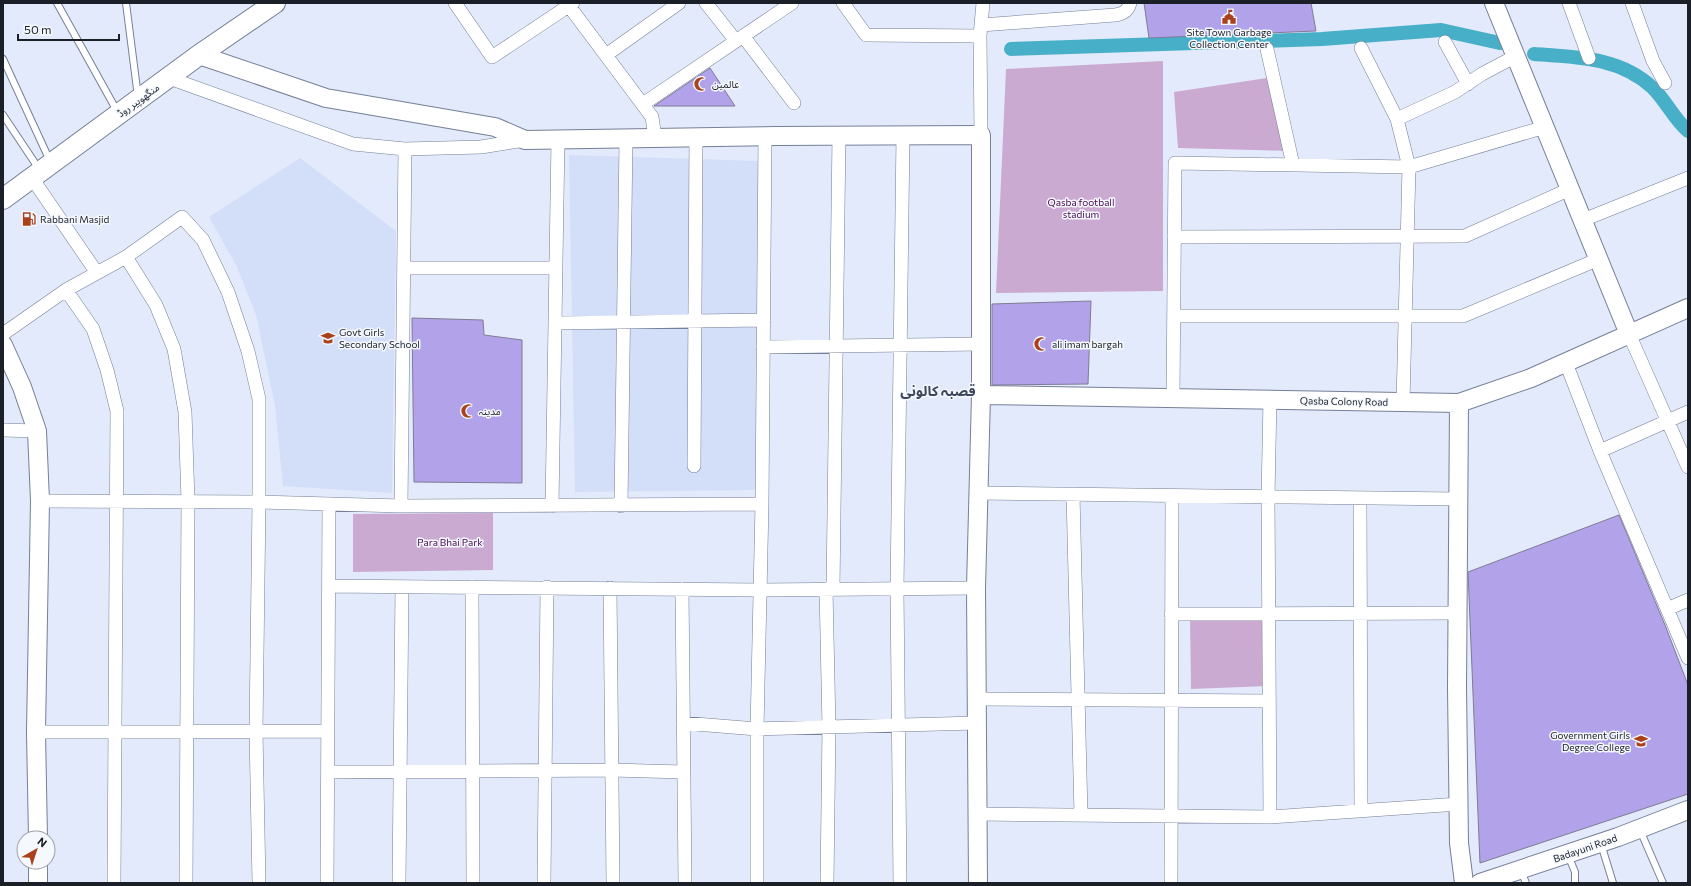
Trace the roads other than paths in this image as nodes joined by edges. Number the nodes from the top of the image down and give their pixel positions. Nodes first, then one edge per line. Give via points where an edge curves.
1 (57, 3) edge
2 (126, 3) edge
3 (456, 3) edge
4 (679, 3) edge
5 (706, 3) edge
6 (792, 3) edge
7 (843, 3) edge
8 (982, 3) edge
9 (1130, 3) edge
10 (1569, 3) edge
11 (1632, 3) edge
12 (271, 4) edge
13 (571, 4) edge
14 (1497, 4) edge
15 (980, 31) junction
16 (740, 39) junction
17 (1445, 42) dead end
18 (1361, 48) dead end
19 (1268, 49) dead end
20 (199, 55) junction
21 (606, 55) junction
22 (1516, 56) junction
23 (1589, 58) dead end
24 (3, 59) edge
25 (169, 78) junction
26 (1664, 83) dead end
27 (1468, 84) junction
28 (138, 100) junction
29 (794, 103) dead end
30 (643, 104) junction
31 (3, 115) edge
32 (118, 115) junction
33 (1398, 119) junction
34 (1545, 127) junction
35 (839, 135) junction
36 (903, 135) junction
37 (981, 135) junction
38 (765, 136) junction
39 (696, 137) junction
40 (626, 138) junction
41 (655, 138) junction
42 (558, 139) junction
43 (525, 140) junction
44 (405, 149) junction
45 (1293, 165) junction
46 (1409, 167) junction
47 (41, 171) junction
48 (1688, 178) edge
49 (1570, 189) junction
50 (5, 193) edge
51 (1582, 220) junction
52 (1407, 236) junction
53 (1174, 237) junction
54 (126, 257) junction
55 (1599, 259) junction
56 (404, 268) junction
57 (556, 268) junction
58 (97, 273) junction
59 (66, 290) junction
60 (1688, 308) edge
61 (1174, 316) junction
62 (1405, 316) junction
63 (695, 320) junction
64 (764, 320) junction
65 (555, 322) junction
66 (624, 322) junction
67 (3, 334) edge
68 (1629, 334) junction
69 (981, 344) junction
70 (3, 345) edge
71 (900, 346) junction
72 (763, 347) junction
73 (836, 347) junction
74 (1566, 362) junction
75 (981, 395) junction
76 (1173, 397) junction
77 (1270, 399) junction
78 (1403, 402) junction
79 (1459, 403) junction
80 (1688, 412) edge
81 (1668, 421) junction
82 (3, 430) edge
83 (37, 432) junction
84 (1600, 451) junction
85 (694, 466) dead end
86 (1688, 467) edge
87 (978, 493) junction
88 (1073, 494) junction
89 (1172, 496) junction
90 (1268, 497) junction
91 (1360, 498) junction
92 (1458, 499) junction
93 (40, 501) junction
94 (116, 501) junction
95 (188, 501) junction
96 (259, 502) junction
97 (329, 504) junction
98 (762, 504) junction
99 (401, 506) junction
100 (552, 506) junction
101 (621, 506) junction
102 (329, 586) junction
103 (402, 587) junction
104 (472, 587) junction
105 (547, 587) junction
106 (610, 588) junction
107 (976, 588) junction
108 (682, 589) junction
109 (829, 589) junction
110 (897, 589) junction
111 (760, 590) junction
112 (1688, 600) edge
113 (1667, 609) junction
114 (1360, 612) junction
115 (1458, 613) junction
116 (1172, 614) junction
117 (1268, 614) junction
118 (1688, 658) edge
119 (977, 699) junction
120 (1078, 699) junction
121 (1171, 700) junction
122 (1269, 701) junction
123 (683, 723) junction
124 (977, 723) junction
125 (899, 725) junction
126 (829, 727) junction
127 (757, 729) junction
128 (186, 731) junction
129 (256, 731) junction
130 (328, 731) junction
131 (36, 732) junction
132 (115, 732) junction
133 (612, 770) junction
134 (328, 772) junction
135 (400, 772) junction
136 (473, 772) junction
137 (545, 772) junction
138 (683, 772) junction
139 (1459, 804) junction
140 (1688, 810) edge
141 (1360, 811) junction
142 (978, 814) junction
143 (1082, 815) junction
144 (1171, 816) junction
145 (1270, 817) junction
146 (1640, 828) junction
147 (38, 830) edge
148 (1601, 842) junction
149 (1568, 854) junction
150 (38, 870) edge
151 (1523, 876) edge
152 (38, 883) edge
153 (114, 883) edge
154 (186, 883) edge
155 (259, 883) edge
156 (327, 883) edge
157 (399, 883) edge
158 (473, 883) edge
159 (544, 883) edge
160 (613, 883) edge
161 (685, 883) edge
162 (757, 883) edge
163 (827, 883) edge
164 (900, 883) edge
165 (978, 883) edge
166 (1171, 883) edge
167 (1464, 883) edge
168 (1480, 883) edge
169 (1575, 883) edge
170 (1613, 883) edge
171 (1664, 883) edge

1 - 32 lane
2 - 28 lane
3 - 13 street via 492,57
4 - 21 street
5 - 16 street
6 - 16 street
7 - 15 street via 866,35
8 - 15 street
9 - 15 street via 1126,11 1115,15
10 - 23 street
11 - 26 street via 1653,61
12 - 20 main road, منگھوپیر روڈ
13 - 21 street
14 - 22 street
15 - 37 street
16 - 29 street
16 - 30 street
17 - 27 street
18 - 33 street
19 - 45 street
20 - 25 main road, منگھوپیر روڈ
20 - 43 street via 326,98 495,127
21 - 30 street
22 - 27 street
22 - 34 street
24 - 47 lane
25 - 28 main road, منگھوپیر روڈ
25 - 44 street via 353,144
27 - 33 street
28 - 32 main road, منگھوپیر روڈ
30 - 41 street via 652,116
31 - 47 lane
32 - 47 main road, منگھوپیر روڈ
33 - 46 street
34 - 46 street
34 - 49 street
35 - 36 street
35 - 38 street
35 - 73 street
36 - 37 street
36 - 71 street
37 - 69 street
38 - 39 street
38 - 64 street
39 - 41 street
39 - 63 street
40 - 41 street
40 - 42 street
40 - 66 street
42 - 43 street
42 - 57 street
43 - 44 street via 481,147
44 - 56 street
45 - 46 street
45 - 53 street via 1175,163
46 - 52 street
47 - 50 main road, منگھوپیر روڈ
47 - 58 street
48 - 51 street
49 - 51 street
49 - 52 street via 1465,236
51 - 55 street
52 - 53 street
52 - 62 street
53 - 61 street
54 - 58 street
54 - 95 street via 156,305 174,348 185,412
54 - 96 street via 182,217 203,240 228,292 248,351 259,399
55 - 62 street via 1463,316
55 - 68 street
56 - 57 street
56 - 99 street
57 - 65 street
58 - 59 street
59 - 67 street
59 - 94 street via 93,329 117,411
60 - 68 street, Qasba Colony Road
61 - 62 street
61 - 76 street
62 - 78 street
63 - 64 street
63 - 66 street
63 - 85 street
64 - 72 street
65 - 66 street
65 - 100 street
66 - 101 street
68 - 74 street, Qasba Colony Road
68 - 81 street
69 - 71 street
69 - 75 street
70 - 83 street via 22,387
71 - 73 street
71 - 110 street
72 - 73 street
72 - 98 street
73 - 109 street
74 - 79 street, Qasba Colony Road via 1531,378
74 - 84 street
75 - 76 street, Qasba Colony Road
75 - 87 street
76 - 77 street, Qasba Colony Road
77 - 78 street, Qasba Colony Road
77 - 90 street
78 - 79 street, Qasba Colony Road
79 - 92 street
80 - 81 street
81 - 84 street
81 - 86 street
82 - 83 street
83 - 93 street
84 - 113 street
87 - 88 street
87 - 107 street
88 - 89 street
88 - 120 street
89 - 90 street
89 - 116 street
90 - 91 street
90 - 117 street
91 - 92 street
91 - 114 street
92 - 115 street
93 - 94 street
93 - 131 street
94 - 95 street
94 - 132 street
95 - 96 street
95 - 128 street
96 - 97 street
96 - 129 street
97 - 99 street
97 - 102 street
98 - 101 street
98 - 111 street
99 - 100 street
100 - 101 street
102 - 103 street
102 - 130 street
103 - 104 street
103 - 135 street
104 - 105 street
104 - 136 street
105 - 106 street
105 - 137 street
106 - 108 street
106 - 133 street
107 - 110 street
107 - 119 street
108 - 111 street
108 - 123 street
109 - 110 street
109 - 111 street
109 - 126 street
110 - 125 street
111 - 127 street
112 - 113 street
113 - 118 street
114 - 115 street
114 - 117 street
114 - 141 street
115 - 139 street
116 - 117 street
116 - 121 street
117 - 122 street
119 - 120 street
119 - 124 street
120 - 121 street
120 - 143 street
121 - 122 street
121 - 144 street
122 - 145 street
123 - 127 street
123 - 138 street
124 - 125 street
124 - 142 street
125 - 126 street
125 - 164 street
126 - 127 street
126 - 163 street
127 - 162 street
128 - 129 street
128 - 132 street
128 - 154 street
129 - 130 street
129 - 155 street
130 - 134 street
131 - 132 street
131 - 147 street
132 - 153 street
133 - 137 street
133 - 138 street
133 - 160 street
134 - 135 street
134 - 156 street
135 - 136 street
135 - 157 street
136 - 137 street
136 - 158 street
137 - 159 street
138 - 161 street
139 - 141 street
139 - 167 street via 1459,844
140 - 146 street, Badayuni Road
141 - 145 street
142 - 143 street
142 - 165 street
143 - 144 street
144 - 145 street
144 - 166 street
146 - 148 street, Badayuni Road
146 - 171 lane
148 - 149 street, Badayuni Road
148 - 170 lane
149 - 151 street, Badayuni Road
149 - 169 lane via 1575,872
150 - 152 street
151 - 168 street, Badayuni Road

